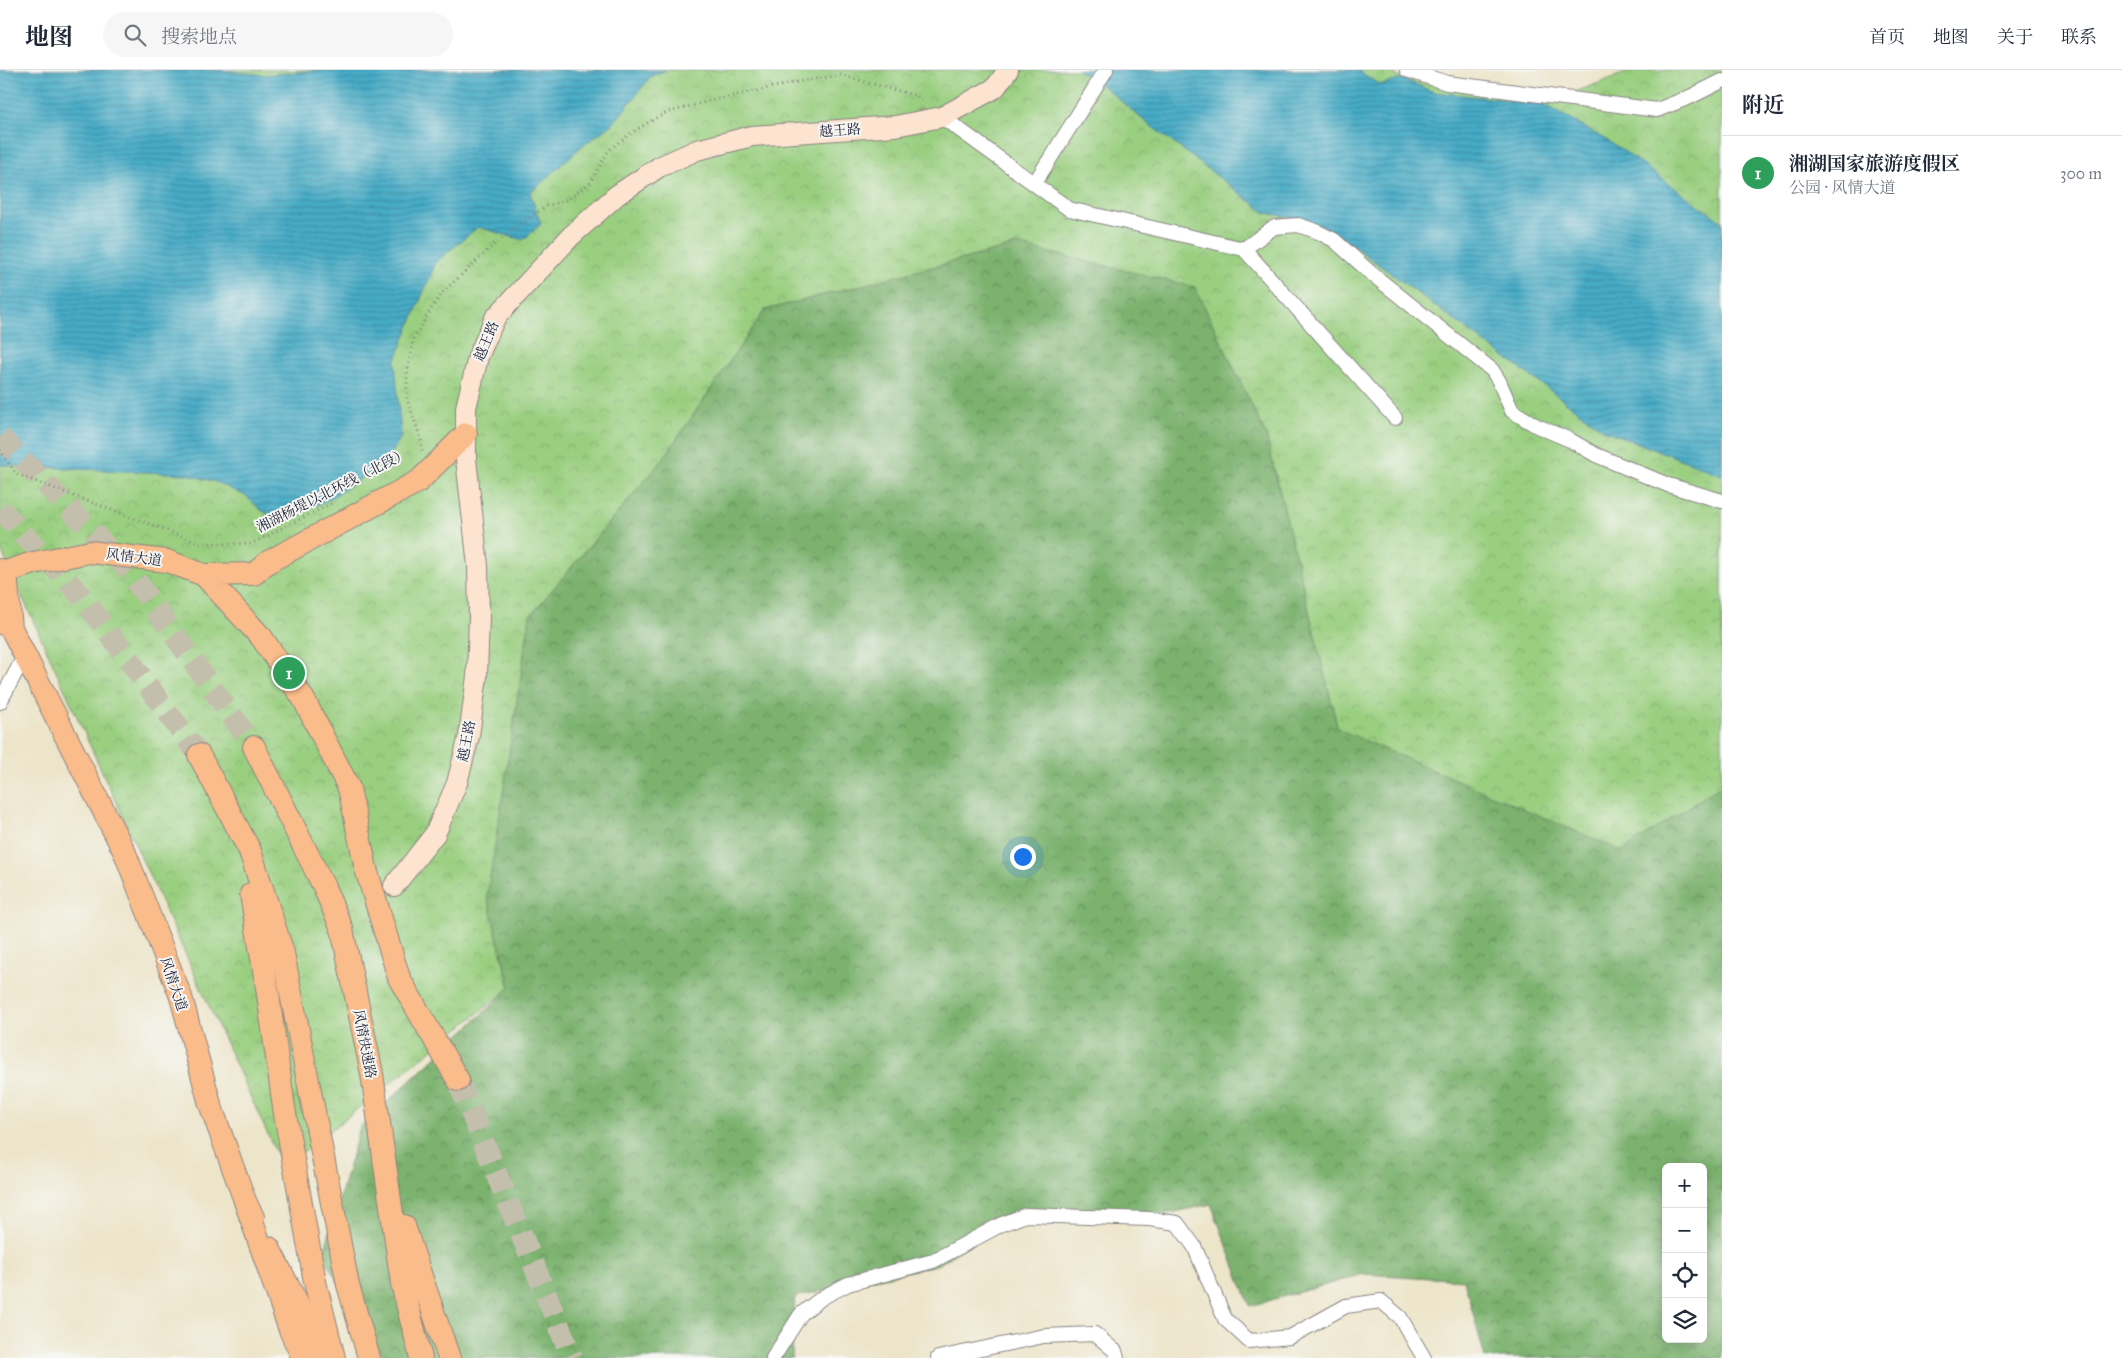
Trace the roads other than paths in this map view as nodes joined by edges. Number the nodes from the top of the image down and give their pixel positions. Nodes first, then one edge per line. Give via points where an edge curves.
1 (1008, 70) edge
2 (1106, 70) edge
3 (1407, 70) edge
4 (1722, 81) edge
5 (942, 117) junction
6 (1034, 184) junction
7 (1244, 249) junction
8 (1395, 418) dead end
9 (466, 434) junction
10 (1722, 501) edge
11 (261, 568) junction
12 (3, 571) edge
13 (204, 576) junction
14 (5, 625) edge
15 (262, 638) junction
16 (25, 655) junction
17 (0, 702) edge
18 (254, 747) tunnel mouth
19 (394, 886) dead end
20 (458, 1080) tunnel mouth
21 (386, 1176) junction
22 (245, 1201) junction
23 (303, 1358) edge
24 (325, 1358) edge
25 (334, 1358) edge
26 (369, 1358) edge
27 (420, 1358) edge
28 (449, 1358) edge
29 (772, 1358) edge
30 (938, 1358) edge
31 (1117, 1358) edge
32 (1424, 1358) edge

1 - 5 main road, 越王路 via 995,88
2 - 6 street
3 - 4 street via 1447,83 1657,110
5 - 6 street
5 - 9 main road, 越王路 via 895,126 752,136 697,150 659,167 617,195 571,236 495,318 478,357 466,408
6 - 7 street via 1069,209
7 - 8 street
7 - 10 street via 1274,227 1298,225 1334,240 1492,370 1512,411 1596,454 1668,485
9 - 11 main road via 419,481
9 - 19 main road, 越王路 via 478,566 479,617 477,676 469,736 457,783 435,834
11 - 13 main road
11 - 15 main road via 238,602
12 - 13 main road, 风情大道 via 90,552 167,561
12 - 14 main road
13 - 15 main road, 风情大道
14 - 16 main road, 风情大道
15 - 20 main road, 风情大道 via 304,698 349,788 366,869 399,978
16 - 17 street
16 - 22 main road, 风情大道 via 126,853 181,997 210,1104
18 - 21 main road, 风情快速路 via 342,929 372,1074
21 - 27 main road, 风情快速路 via 402,1284
21 - 28 main road
22 - 23 main road
22 - 24 main road, 风情大道
25 - 26 main road via 316,1282 284,1108 253,898 200,755 250,852 283,953 348,1286
29 - 32 street via 801,1314 823,1297 848,1284 933,1261 1002,1224 1026,1215 1150,1219 1177,1223 1194,1246 1225,1319 1249,1340 1290,1337 1346,1306 1381,1301 1400,1317
30 - 31 street via 1044,1336 1095,1334 1115,1351

